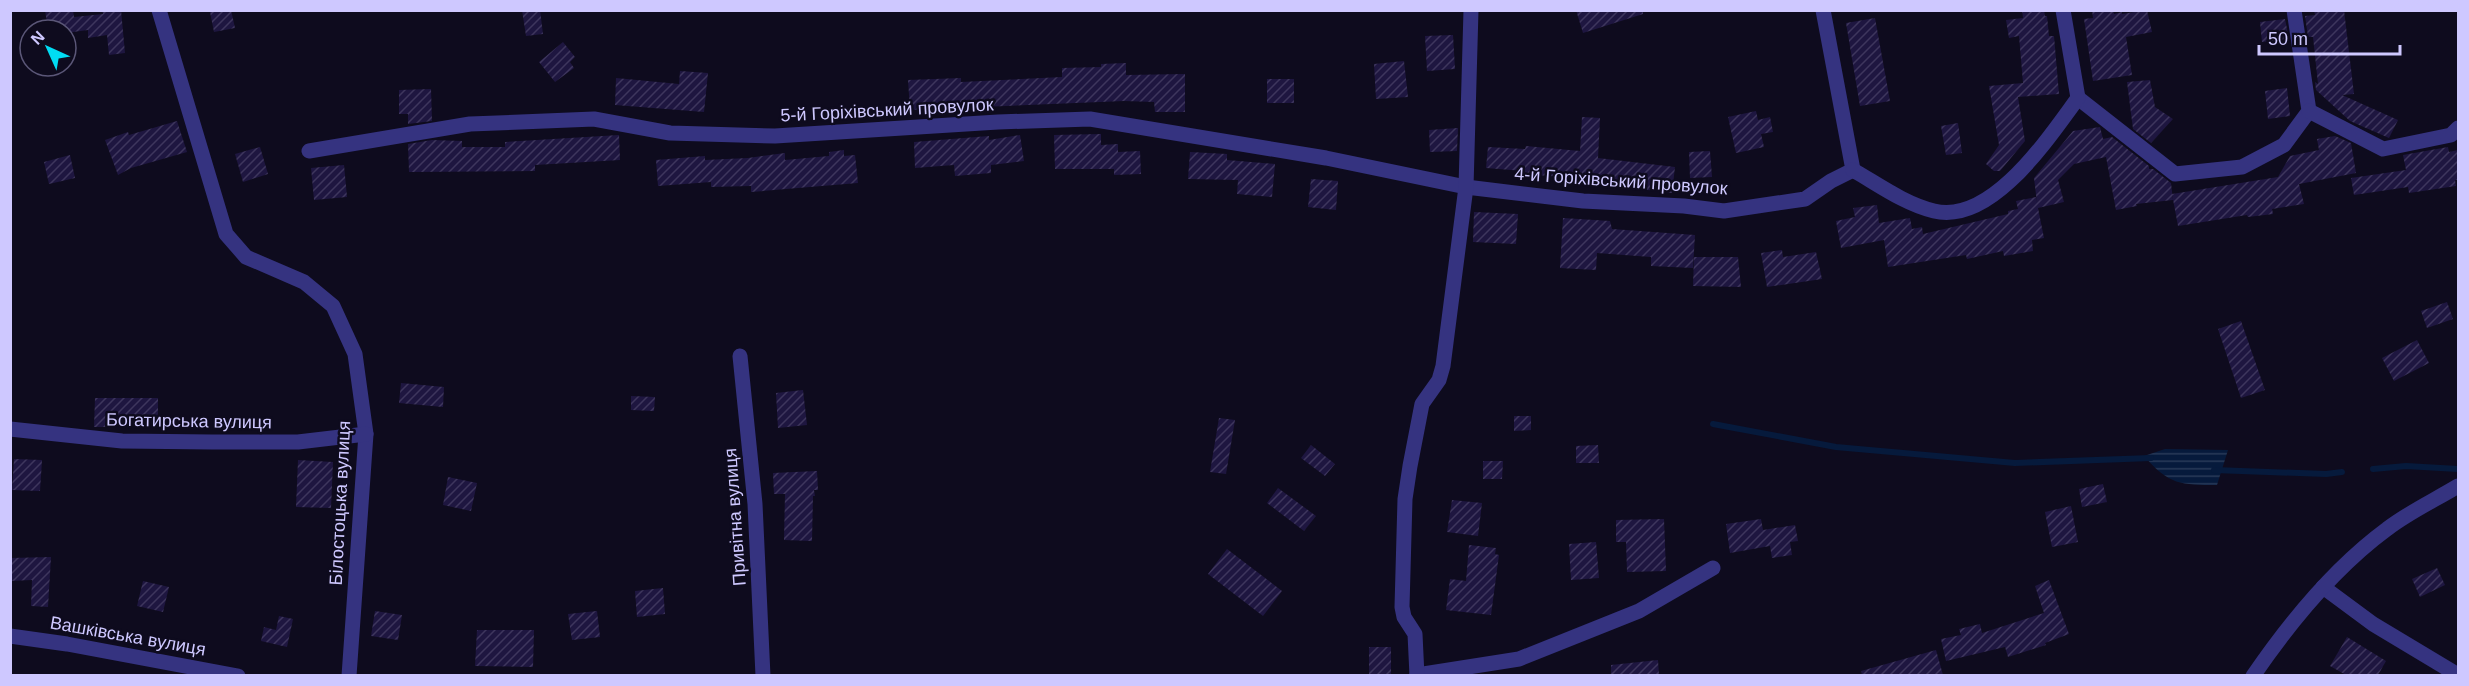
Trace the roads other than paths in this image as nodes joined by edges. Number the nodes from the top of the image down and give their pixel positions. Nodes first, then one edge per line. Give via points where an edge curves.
1 (159, 10) edge
2 (1471, 10) edge
3 (1823, 10) edge
4 (2063, 10) edge
5 (2294, 10) edge
6 (2078, 98) junction
7 (2309, 111) junction
8 (2458, 128) edge
9 (309, 151) dead end
10 (1853, 170) junction
11 (1466, 187) junction
12 (740, 356) dead end
13 (10, 429) edge
14 (366, 434) junction
15 (2458, 486) edge
16 (1713, 568) dead end
17 (2324, 587) junction
18 (10, 636) edge
19 (238, 675) edge
20 (349, 675) edge
21 (763, 675) edge
22 (1417, 675) edge
23 (2253, 675) edge
24 (2458, 675) edge

1 - 14 street, Білостоцька вулиця via 226,234 246,257 304,282 333,306 356,354
2 - 11 street
3 - 10 street
4 - 6 street
5 - 7 street
6 - 7 street via 2175,174 2242,167 2284,145
6 - 10 street via 2005,187 1984,203 1967,209 1936,212 1901,198
7 - 8 street via 2383,149 2451,135
9 - 11 street, 5-й Горіхівський провулок via 470,124 560,120 594,119 670,133 775,136 1090,119 1326,158
10 - 11 street, 4-й Горіхівський провулок via 1805,199 1724,211 1582,201
11 - 22 street via 1443,366 1422,404 1405,499 1402,607 1415,634
12 - 21 street, Привітна вулиця via 755,504
13 - 14 street, Богатирська вулиця via 122,441 190,442 298,442
14 - 20 street, Білостоцька вулиця
15 - 17 street via 2387,528
16 - 22 street via 1639,610 1519,659
17 - 23 street
17 - 24 street via 2373,624
18 - 19 street, Вашківська вулиця

